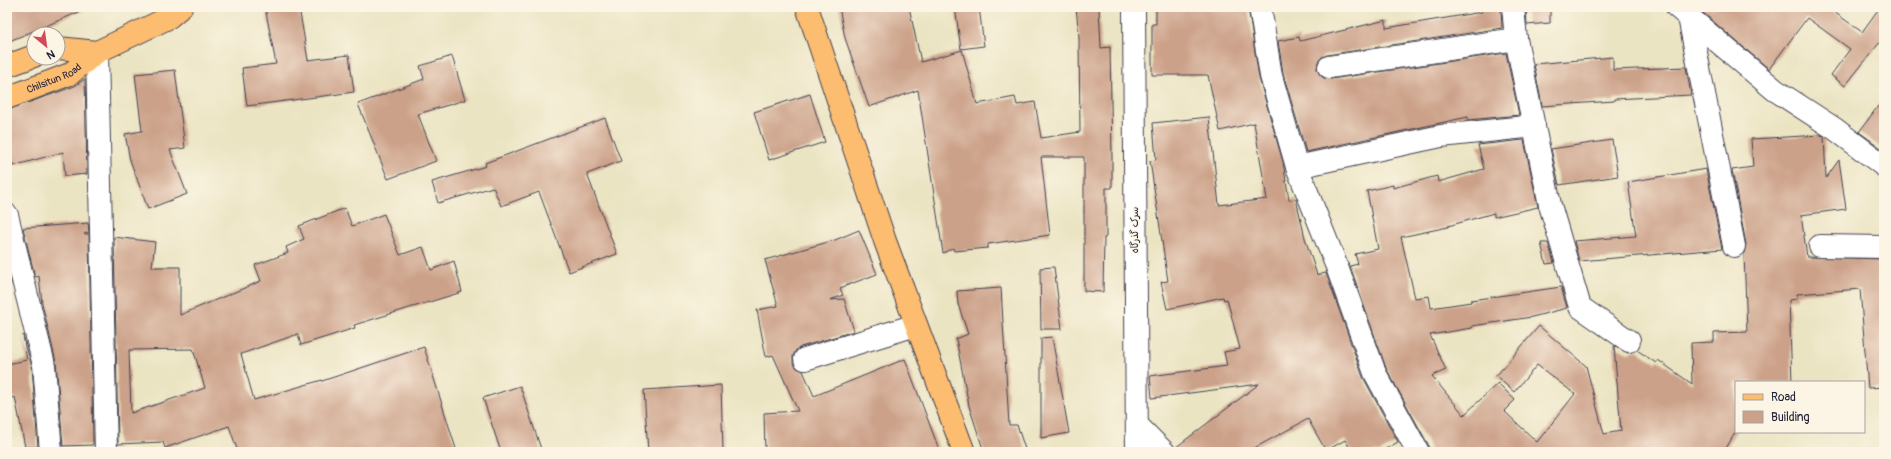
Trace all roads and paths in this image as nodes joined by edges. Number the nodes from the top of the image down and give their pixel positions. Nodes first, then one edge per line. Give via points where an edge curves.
1 (181, 7) edge
2 (807, 7) edge
3 (1134, 7) edge
4 (1260, 7) edge
5 (1514, 7) edge
6 (1683, 12) edge
7 (1516, 39) junction
8 (66, 49) edge
9 (97, 52) junction
10 (26, 59) edge
11 (7, 66) edge
12 (1329, 67) dead end
13 (7, 98) edge
14 (1534, 126) junction
15 (1884, 166) edge
16 (1297, 167) junction
17 (7, 215) edge
18 (1734, 246) dead end
19 (1820, 246) dead end
20 (1884, 247) edge
21 (916, 325) junction
22 (1629, 340) dead end
23 (805, 359) dead end
24 (1137, 425) junction
25 (51, 452) edge
26 (106, 452) edge
27 (964, 452) edge
28 (1137, 452) edge
29 (1164, 452) edge
30 (1418, 452) edge

1 - 9 main road, Chilsitun Road via 168,18
2 - 21 main road via 885,241
3 - 24 street, سرک گذرگاه
4 - 16 street via 1270,76
5 - 7 street
6 - 15 street via 1775,90 1835,129
6 - 18 street
7 - 12 street
7 - 14 street
8 - 9 main road, Chilsitun Road
9 - 13 main road, Chilsitun Road via 70,74
9 - 26 street
10 - 11 main road
14 - 16 street via 1441,136
14 - 22 street via 1550,205 1580,307
16 - 30 street via 1375,373
17 - 25 street via 44,364
19 - 20 street
21 - 23 street
21 - 27 main road
24 - 28 street, سرک گذرگاه
24 - 29 street

